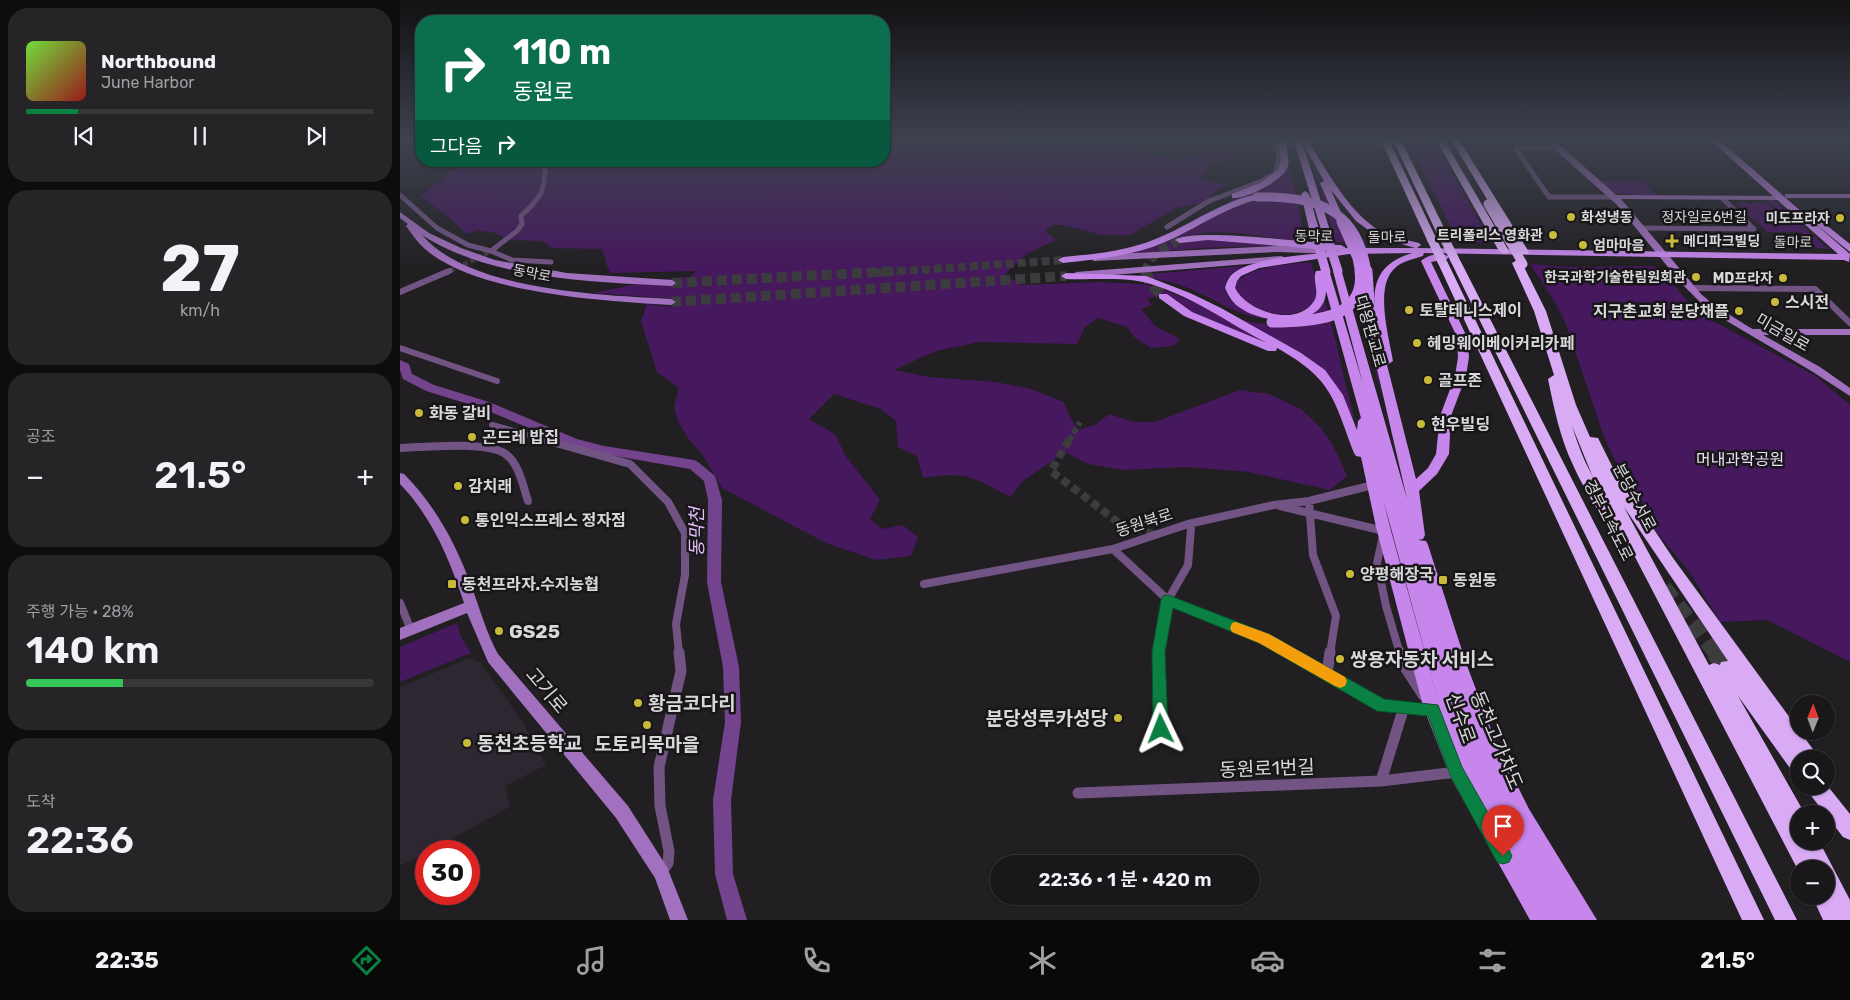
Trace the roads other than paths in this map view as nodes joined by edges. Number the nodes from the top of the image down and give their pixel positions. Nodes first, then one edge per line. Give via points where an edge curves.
1 (546, 181) edge
2 (1262, 181) edge
3 (1271, 181) edge
4 (1302, 181) edge
5 (1311, 181) edge
6 (1323, 181) edge
7 (1330, 181) edge
8 (1405, 181) edge
9 (1417, 181) edge
10 (1464, 181) edge
11 (1471, 181) edge
12 (1474, 181) edge
13 (1478, 181) edge
14 (1538, 181) edge
15 (1595, 181) edge
16 (1764, 181) edge
17 (1767, 181) edge
18 (400, 195) edge
19 (1850, 196) edge
20 (1614, 197) junction
21 (1784, 197) junction
22 (1722, 198) junction
23 (400, 214) edge
24 (408, 222) junction
25 (1167, 227) dead end
26 (1185, 228) junction
27 (1642, 228) junction
28 (1180, 240) tunnel mouth
29 (1384, 250) junction
30 (1476, 250) junction
31 (492, 251) junction
32 (1345, 251) junction
33 (1360, 251) junction
34 (1504, 251) junction
35 (1440, 253) junction
36 (1662, 253) junction
37 (1849, 256) edge
38 (1064, 260) joint
39 (1521, 260) junction
40 (551, 262) dead end
41 (450, 271) tunnel mouth
42 (1322, 272) junction
43 (1066, 276) joint
44 (1138, 278) junction
45 (672, 282) tunnel mouth
46 (1690, 288) junction
47 (400, 292) edge
48 (1162, 296) tunnel mouth
49 (671, 302) tunnel mouth
50 (1850, 323) edge
51 (1548, 332) junction
52 (1752, 332) junction
53 (1850, 332) edge
54 (400, 348) edge
55 (497, 381) dead end
56 (1850, 393) edge
57 (1364, 408) junction
58 (1394, 413) junction
59 (1344, 414) junction
60 (492, 425) dead end
61 (400, 448) edge
62 (1611, 476) junction
63 (400, 477) edge
64 (1374, 485) junction
65 (1412, 489) junction
66 (528, 501) dead end
67 (1309, 501) junction
68 (1274, 505) junction
69 (1310, 515) junction
70 (1188, 524) junction
71 (1617, 528) tunnel mouth
72 (1403, 533) junction
73 (1113, 549) junction
74 (924, 584) dead end
75 (1168, 600) junction
76 (400, 603) edge
77 (471, 606) junction
78 (405, 632) edge
79 (1727, 668) tunnel mouth
80 (1327, 674) junction
81 (1404, 707) junction
82 (1432, 710) junction
83 (1161, 729) dead end
84 (1802, 750) edge
85 (1790, 752) edge
86 (1456, 772) junction
87 (1381, 781) junction
88 (1078, 793) dead end
89 (1823, 795) edge
90 (1832, 795) edge
91 (1790, 807) edge
92 (1850, 822) edge
93 (1850, 830) edge
94 (1803, 860) edge
95 (661, 872) junction
96 (1835, 903) edge
97 (1832, 905) edge
98 (1750, 914) edge
99 (1783, 914) edge
100 (1579, 916) edge
101 (679, 920) edge
102 (1541, 920) edge
103 (1557, 920) edge
104 (1835, 920) edge
105 (1849, 920) edge

1 - 31 street via 546,188 539,200 521,216 522,224 517,231
2 - 25 street via 1209,201
3 - 26 main road via 1218,206
4 - 42 main road, 대왕판교로, bridge
5 - 72 main road, 대왕판교로, bridge via 1373,396
6 - 44 main road, bridge via 1361,275 1360,290 1349,306 1325,318 1304,323 1255,320 1184,288
7 - 30 main road via 1352,211 1374,231 1388,238
8 - 35 highway, 경부고속도로
9 - 35 highway, 경부고속도로, bridge via 1445,240
10 - 34 highway
11 - 39 highway, 분당수서로
12 - 39 highway, 분당수서로, bridge
13 - 39 highway
14 - 20 street via 1549,197
15 - 20 main road, 미금일로
16 - 21 main road
17 - 21 main road
18 - 31 street via 437,228 468,245
19 - 21 main road
20 - 22 main road
20 - 27 main road, 미금일로
21 - 22 main road
21 - 37 main road
22 - 27 street, 정자일로6번길 via 1754,229
23 - 24 main road, 동막로
24 - 45 main road, 동막로 via 465,253 523,268 588,278
24 - 49 main road, 동막로 via 425,244 444,258 504,281 573,295
26 - 38 main road via 1150,245 1119,253
26 - 58 main road, bridge via 1228,204 1257,197 1307,201 1348,222 1365,258 1370,316
27 - 36 main road, 미금일로
28 - 29 main road via 1208,237
29 - 33 main road, 돌마로
29 - 35 main road, 돌마로
30 - 34 main road, 돌마로
30 - 35 main road, 돌마로
30 - 65 main road via 1426,261 1462,337 1464,358 1455,396 1446,413 1442,454 1426,480
31 - 40 street via 512,260
32 - 33 main road, 돌마로
32 - 38 main road, 동막로 via 1276,249
32 - 43 main road, 동막로 via 1262,261
33 - 42 main road via 1258,265 1238,274 1230,288 1235,300 1249,310 1268,316 1293,316 1317,304 1322,292
34 - 39 main road, 돌마로
35 - 58 main road via 1393,264 1380,285 1380,309
35 - 98 highway, 경부고속도로
35 - 99 highway, 경부고속도로
36 - 37 main road, 돌마로
36 - 39 main road, 돌마로
36 - 46 main road, 미금일로
39 - 51 highway, 분당수서로
39 - 62 highway, 분당수서로 via 1550,313 1579,405
41 - 47 street
42 - 57 main road, 대왕판교로
43 - 44 main road
44 - 59 main road via 1168,286 1196,299 1305,360 1329,381
46 - 50 street via 1815,289
46 - 52 main road, 미금일로 via 1712,308
48 - 59 main road via 1188,314 1270,348 1305,368 1326,387
51 - 71 highway via 1546,348 1560,411 1576,456
51 - 94 highway, 분당수서로 via 1570,405 1599,475
52 - 53 main road
52 - 56 main road, 미금일로 via 1810,365
54 - 55 street
57 - 64 main road via 1363,439
57 - 72 main road, 대왕판교로
58 - 65 main road
59 - 64 main road
60 - 95 street via 630,464 668,502 685,533 685,575 676,624 681,671 659,767 660,806 669,851 668,864
61 - 66 street via 482,448 503,453 517,470
62 - 84 highway
62 - 91 highway, 분당수서로 via 1647,552
63 - 77 main road, 고기로 via 426,508 447,544
64 - 67 street, 동원북로
64 - 72 main road, 신수로
65 - 72 main road
67 - 68 street, 동원북로
67 - 69 street
68 - 69 street
68 - 70 street, 동원북로
69 - 72 street
69 - 80 street via 1313,555 1336,616
70 - 73 street, 동원북로
70 - 75 street via 1191,529 1188,565
72 - 82 main road, 신수로
72 - 100 main road, 동천고가차도 via 1470,738 1527,852
72 - 103 main road, 동천고가차도 via 1454,728 1493,815
73 - 74 street, 동원북로
73 - 75 street
75 - 80 street via 1264,639
75 - 83 street via 1158,652
76 - 78 street
77 - 78 main road
77 - 95 main road, 고기로 via 493,658 622,812
79 - 85 highway
80 - 81 street via 1382,706
81 - 82 street
81 - 87 street
82 - 86 main road, 신수로
86 - 87 street, 동원로1번길
86 - 102 main road, 신수로
87 - 88 street, 동원로1번길
89 - 93 highway
90 - 92 highway
95 - 101 main road, 고기로
96 - 105 highway
97 - 104 highway

